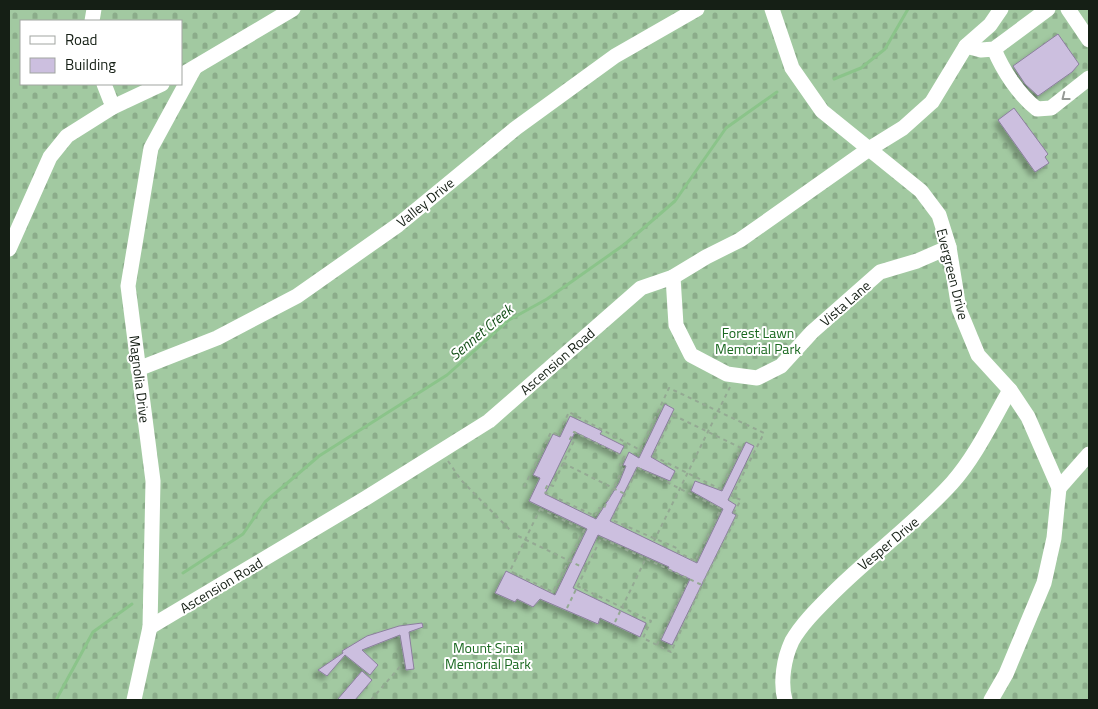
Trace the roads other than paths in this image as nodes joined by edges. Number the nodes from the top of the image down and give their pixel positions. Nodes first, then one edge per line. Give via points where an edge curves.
1 (293, 9) edge
2 (697, 9) edge
3 (772, 9) edge
4 (1001, 9) edge
5 (1048, 9) edge
6 (1068, 9) edge
7 (1089, 40) edge
8 (966, 46) junction
9 (994, 49) junction
10 (187, 72) edge
11 (1089, 78) edge
12 (104, 85) edge
13 (160, 85) edge
14 (181, 85) edge
15 (113, 107) junction
16 (868, 149) junction
17 (949, 247) junction
18 (9, 249) edge
19 (673, 277) junction
20 (138, 369) junction
21 (1010, 390) junction
22 (1089, 454) edge
23 (1059, 488) junction
24 (150, 627) junction
25 (134, 700) edge
26 (785, 700) edge
27 (992, 700) edge

1 - 10 lane
2 - 20 lane, Valley Drive via 614,56 516,128 398,225 297,296 217,338
3 - 16 lane, Evergreen Drive via 792,68 822,111
4 - 8 lane, Ascension Road via 990,25
5 - 9 lane
6 - 7 lane
8 - 9 lane
8 - 16 lane, Ascension Road via 932,102 903,128
11 -> 9 lane via 1051,108 1037,109 1001,65
12 - 15 lane
13 - 15 lane
14 - 20 lane, Magnolia Drive via 151,148 128,286
15 - 18 lane via 67,136 50,157
16 - 17 lane, Evergreen Drive via 921,191 939,215
16 - 19 lane, Ascension Road via 740,240
17 - 19 lane, Vista Lane via 880,272 812,332 781,366 757,378 727,374 691,355 676,325
17 - 21 lane, Evergreen Drive via 960,309 978,355
19 - 24 lane, Ascension Road via 641,288 489,421
20 - 24 lane, Magnolia Drive via 153,481
21 - 23 lane, Evergreen Drive via 1028,417
21 - 26 lane, Vesper Drive via 953,482 922,514 854,571 815,611 792,641 784,668
22 - 23 lane
23 - 27 lane via 1054,538 1044,583
24 - 25 lane, Magnolia Drive

